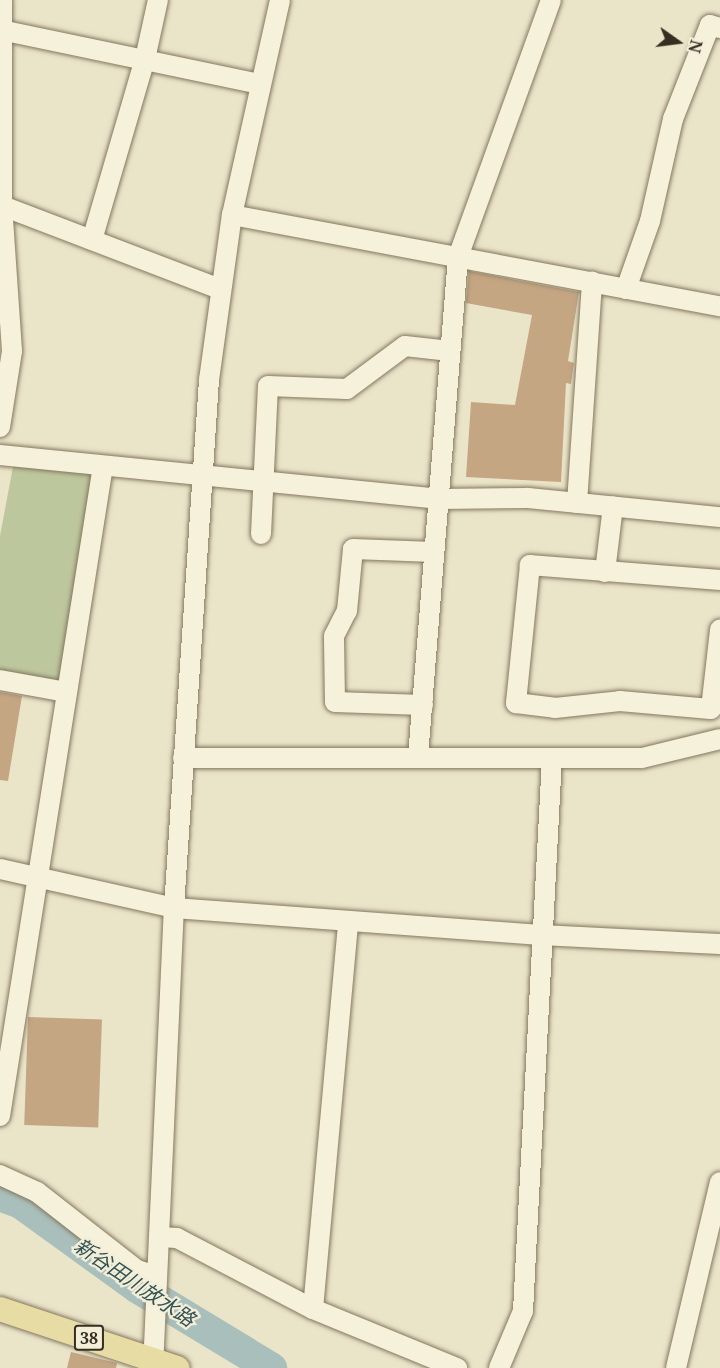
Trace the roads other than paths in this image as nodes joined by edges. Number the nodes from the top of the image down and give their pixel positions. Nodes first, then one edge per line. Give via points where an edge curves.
1 (2, 0) edge
2 (158, 0) edge
3 (280, 0) edge
4 (551, 0) edge
5 (720, 28) edge
6 (1, 30) edge
7 (146, 59) junction
8 (258, 84) junction
9 (1, 205) edge
10 (232, 215) junction
11 (92, 240) junction
12 (458, 257) junction
13 (592, 282) junction
14 (220, 289) junction
15 (626, 289) junction
16 (720, 306) edge
17 (450, 351) junction
18 (0, 427) edge
19 (0, 455) edge
20 (102, 466) junction
21 (201, 475) junction
22 (262, 481) junction
23 (438, 499) junction
24 (577, 503) junction
25 (613, 506) junction
26 (720, 517) edge
27 (261, 534) dead end
28 (434, 552) junction
29 (605, 572) junction
30 (720, 580) edge
31 (720, 630) edge
32 (0, 680) edge
33 (67, 692) junction
34 (423, 705) junction
35 (720, 739) edge
36 (418, 757) junction
37 (183, 758) junction
38 (552, 758) junction
39 (0, 869) edge
40 (38, 877) junction
41 (174, 908) junction
42 (348, 922) junction
43 (542, 935) junction
44 (720, 944) edge
45 (0, 1116) edge
46 (0, 1175) edge
47 (720, 1182) edge
48 (717, 1211) edge
49 (159, 1237) junction
50 (157, 1282) junction
51 (313, 1309) junction
52 (0, 1310) edge
53 (154, 1364) edge
54 (177, 1368) edge
55 (457, 1368) edge
56 (499, 1368) edge
57 (676, 1368) edge

1 - 6 street
2 - 7 street
3 - 8 street
4 - 12 street
5 - 15 street via 710,25 673,118 650,221
6 - 7 street
6 - 9 street
7 - 8 street
7 - 11 street
8 - 10 street
9 - 11 street
9 - 18 street via 12,351
10 - 12 street
10 - 14 street
11 - 14 street
12 - 13 street
12 - 17 street
13 - 15 street
13 - 24 street
14 - 21 street
15 - 16 street
17 - 22 street via 405,346 347,389 268,386
17 - 23 street
19 - 20 street
20 - 21 street
20 - 33 street
21 - 22 street
21 - 37 street
22 - 23 street
22 - 27 street
23 - 24 street via 528,498
23 - 28 street
24 - 25 street
25 - 26 street
25 - 29 street
28 - 34 street
28 - 34 street via 353,549 347,611 334,636 335,702
29 - 30 street
29 - 31 street via 530,565 516,703 555,708 620,701 711,709
32 - 33 street
33 - 40 street
34 - 36 street
35 - 38 street via 642,758
36 - 37 street
36 - 38 street
37 - 41 street
38 - 43 street
39 - 40 street
40 - 41 street
40 - 45 street
41 - 42 street
41 - 49 street
42 - 43 street
42 - 51 street
43 - 44 street
43 - 56 street via 523,1311
46 - 50 street via 37,1192
47 - 48 street
48 - 57 street
49 - 50 street
49 - 51 street via 177,1238
50 - 53 street
51 - 55 street
52 - 53 main road, 38
53 - 54 main road, 38

